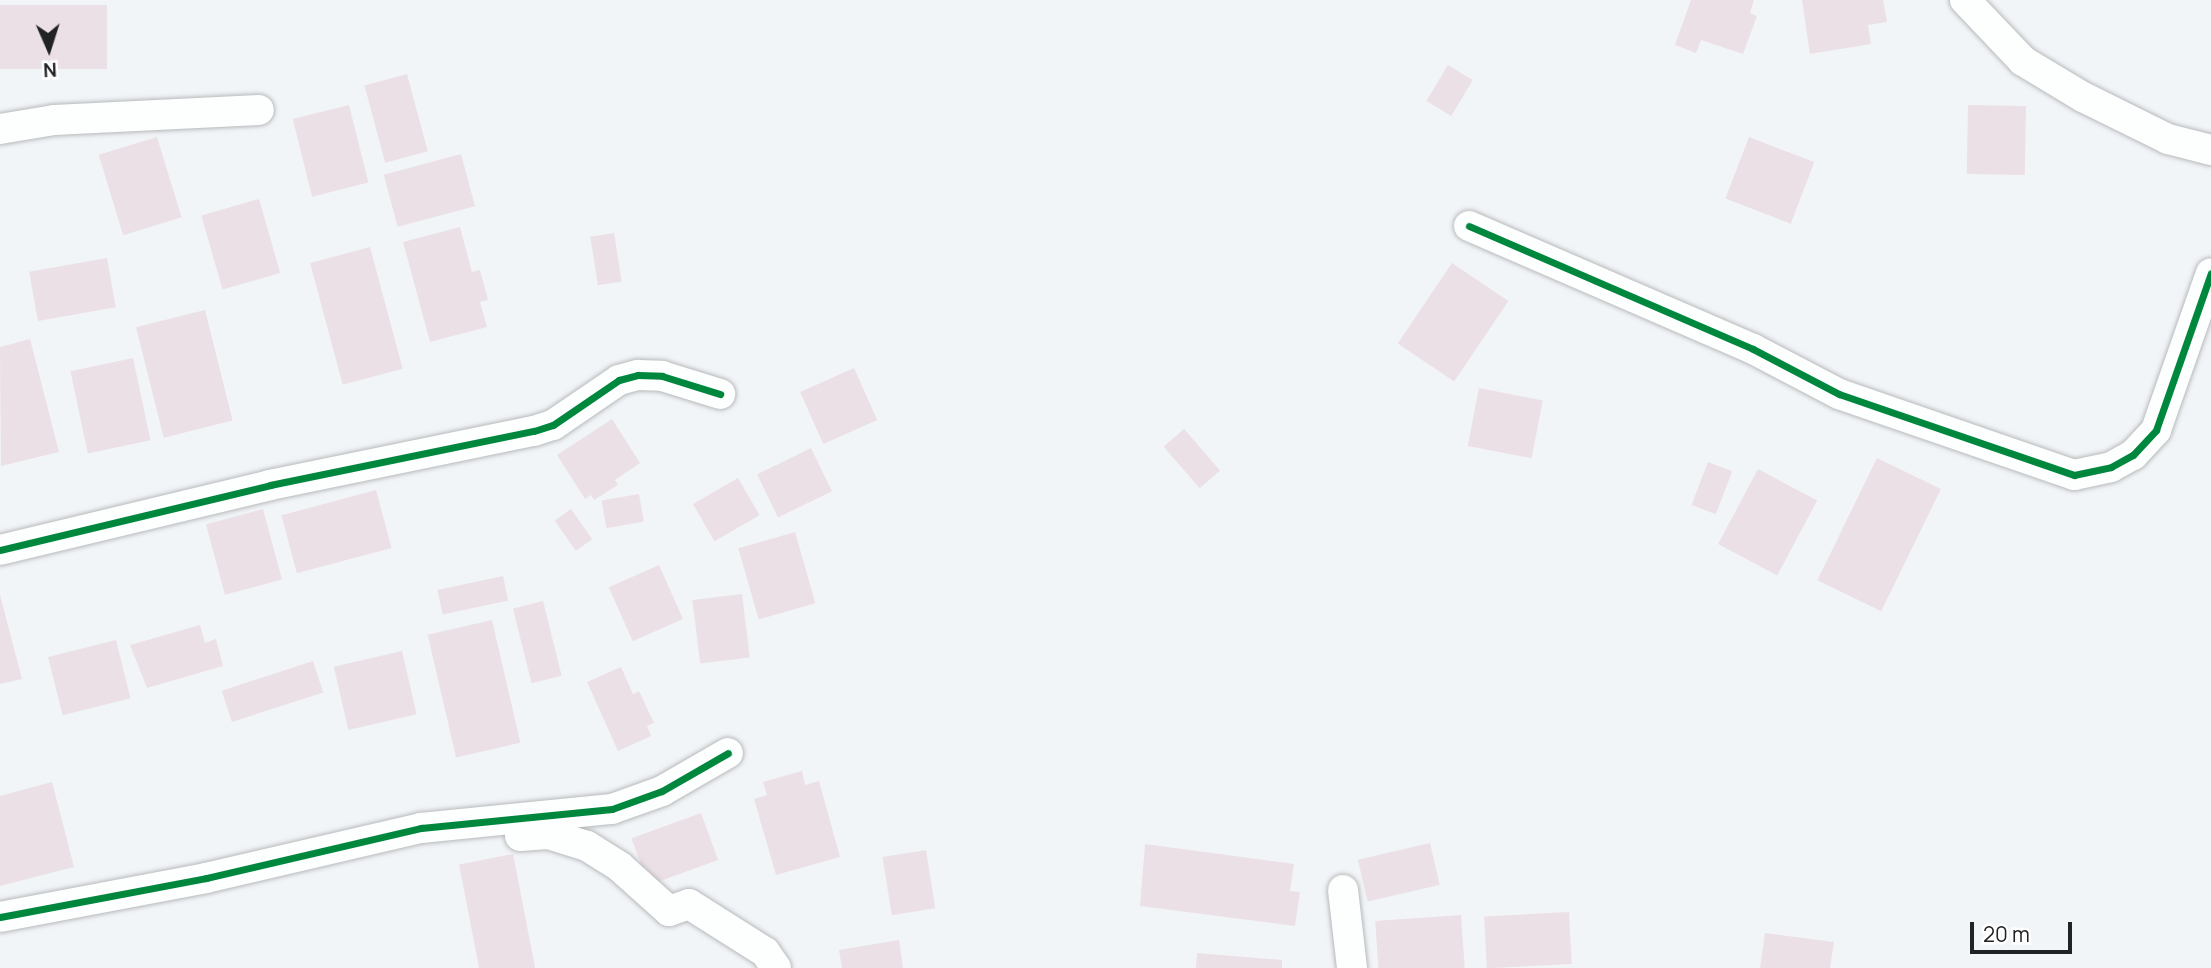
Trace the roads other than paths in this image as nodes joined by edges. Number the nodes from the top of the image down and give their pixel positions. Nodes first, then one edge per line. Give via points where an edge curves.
1 (1965, 0) edge
2 (259, 110) dead end
3 (0, 129) edge
4 (2211, 150) edge
5 (1469, 226) dead end
6 (2211, 273) edge
7 (720, 394) dead end
8 (0, 550) edge
9 (728, 753) dead end
10 (491, 822) junction
11 (1343, 890) dead end
12 (0, 916) edge
13 (776, 968) edge
14 (1352, 968) edge

1 - 4 street via 2023,61 2168,139
2 - 3 street via 54,120
5 - 6 street via 1753,349 1839,394 2074,475 2111,467 2133,455 2156,430
7 - 8 street via 662,376 638,375 619,380 553,425 534,431 270,485
9 - 10 street via 662,790 612,809
10 - 12 street via 421,828 206,878
10 - 13 street via 505,837 548,834 587,846 620,867 669,911 689,904 765,952
11 - 14 street

